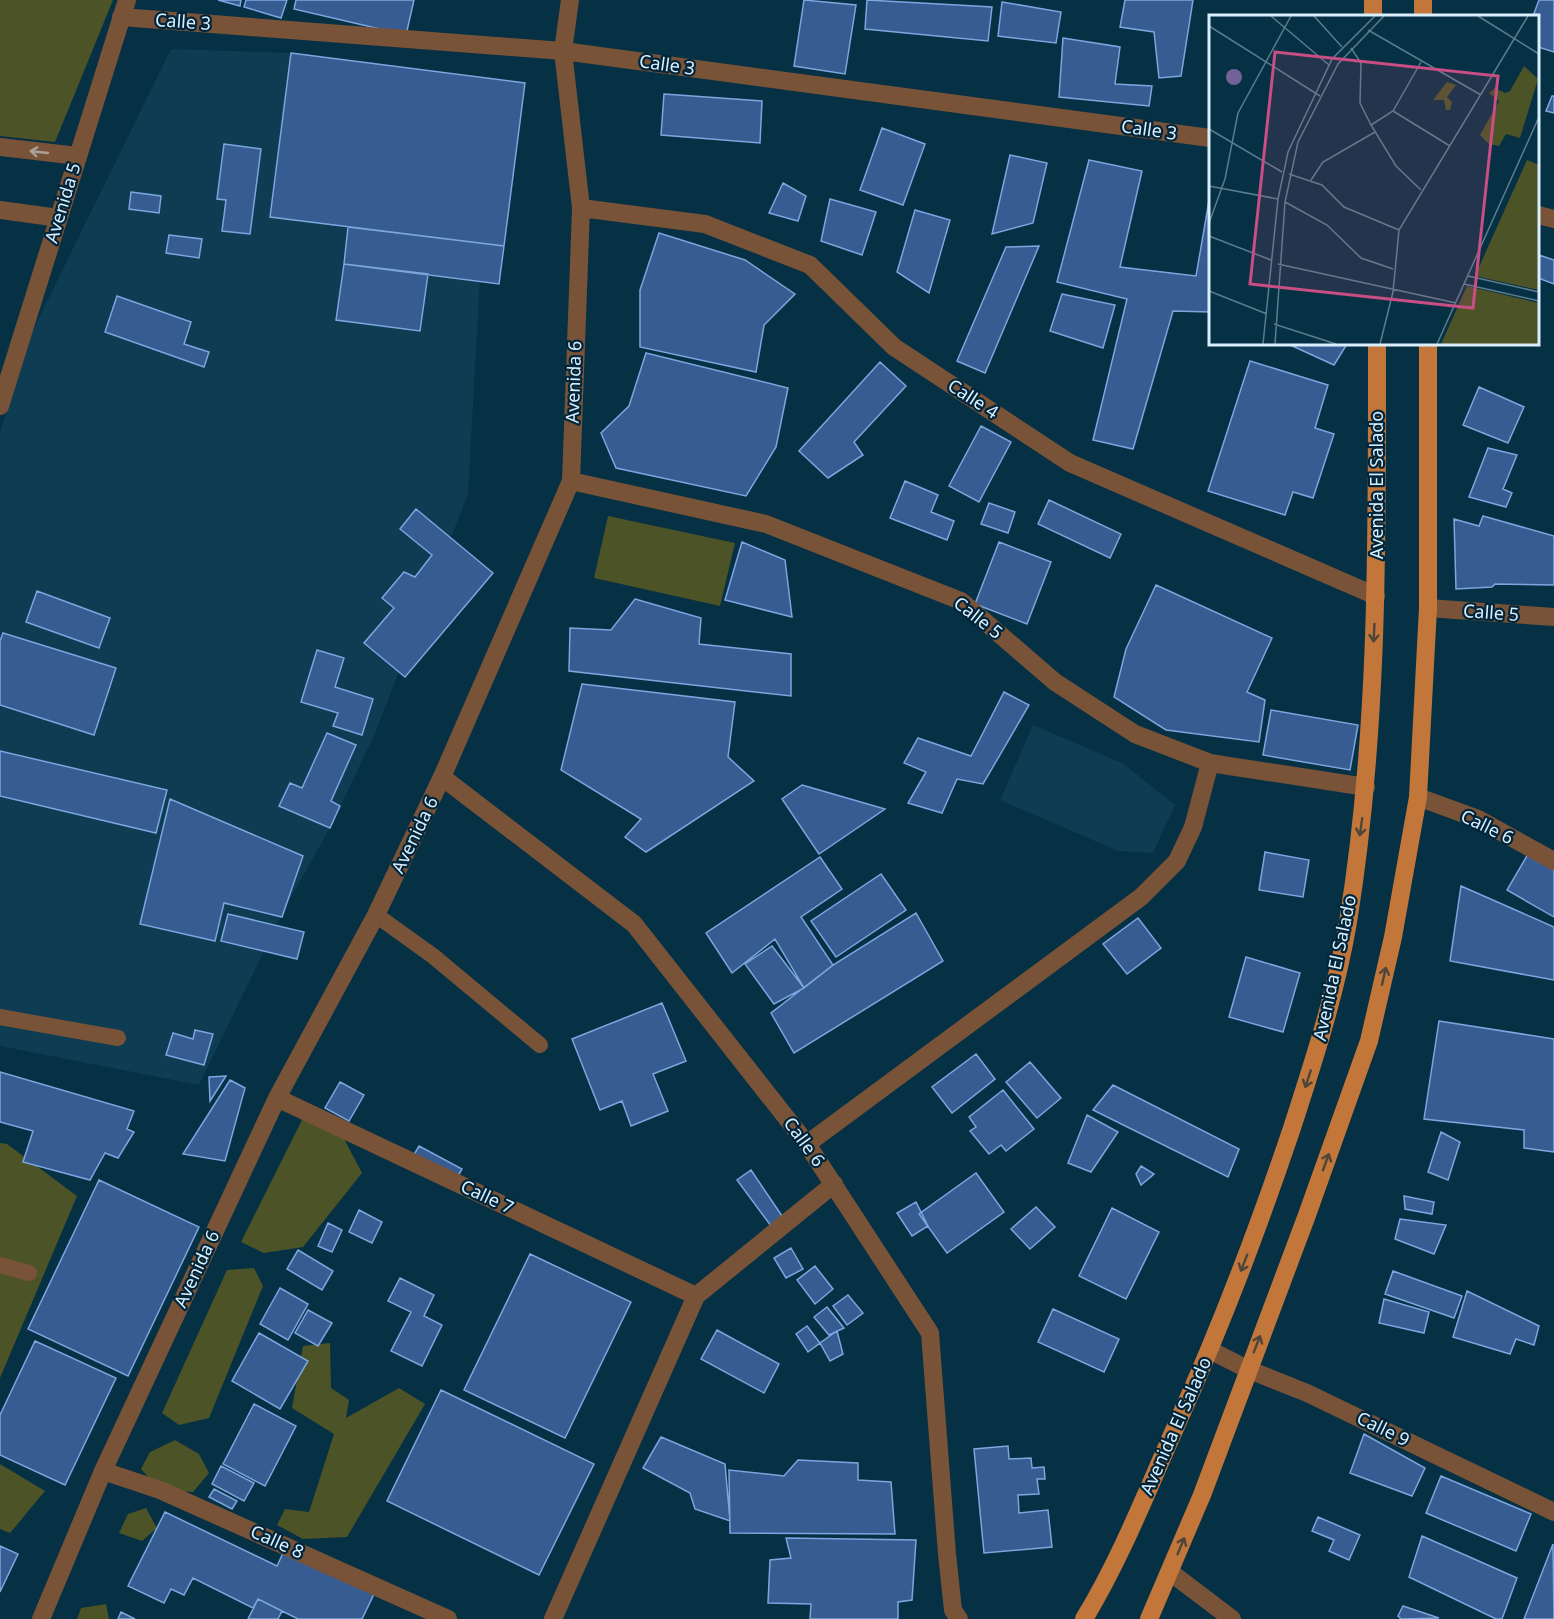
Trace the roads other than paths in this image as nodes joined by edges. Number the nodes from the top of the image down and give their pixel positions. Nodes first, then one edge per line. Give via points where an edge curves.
1 (570, 0) edge
2 (124, 8) edge
3 (563, 51) junction
4 (1209, 138) edge
5 (0, 147) edge
6 (78, 156) junction
7 (581, 208) junction
8 (0, 210) edge
9 (1539, 215) edge
10 (59, 218) junction
11 (1554, 219) edge
12 (1377, 345) edge
13 (1428, 345) edge
14 (0, 406) edge
15 (571, 481) junction
16 (1376, 596) junction
17 (1428, 608) junction
18 (1554, 618) edge
19 (1210, 763) junction
20 (442, 777) junction
21 (1366, 787) junction
22 (1418, 797) junction
23 (1554, 861) edge
24 (376, 915) junction
25 (0, 1017) edge
26 (118, 1038) dead end
27 (540, 1045) dead end
28 (277, 1098) junction
29 (807, 1144) junction
30 (834, 1184) junction
31 (0, 1265) edge
32 (29, 1273) dead end
33 (696, 1296) junction
34 (1210, 1350) junction
35 (1247, 1369) junction
36 (103, 1471) junction
37 (1554, 1512) edge
38 (1170, 1572) junction
39 (40, 1619) edge
40 (448, 1619) edge
41 (553, 1619) edge
42 (959, 1619) edge
43 (1084, 1619) edge
44 (1149, 1619) edge
45 (1232, 1619) edge

1 - 3 street, Avenida 6
2 - 3 street, Calle 3
2 - 6 street, Avenida 5
3 - 4 street, Calle 3
3 - 7 street, Avenida 6
6 -> 5 street
6 - 10 street, Avenida 5
7 - 15 street, Avenida 6
7 - 16 street, Calle 4 via 705,224 810,265 894,346 1071,463
8 - 10 street
9 - 11 street
10 - 14 street, Avenida 5
12 - 16 main road, Avenida El Salado
13 - 17 main road
15 - 19 street, Calle 5 via 766,524 961,601 1055,682 1135,734
15 - 20 street, Avenida 6
16 -> 21 main road, Avenida El Salado
17 - 18 street, Calle 5
17 - 22 main road
19 - 21 street, Calle 5
19 - 29 street via 1193,827 1177,861 1142,897
20 - 24 street, Avenida 6
20 - 29 street, Calle 6 via 634,924
21 -> 34 main road, Avenida El Salado via 1347,924 1328,1019 1267,1203
22 - 23 street, Calle 6 via 1478,819
35 -> 22 main road via 1369,1041 1393,937
24 - 27 lane via 433,956
24 - 28 street, Avenida 6
25 - 26 lane
28 - 33 street, Calle 7
28 - 36 street, Avenida 6
29 - 30 street, Calle 6
30 - 33 street
30 - 42 street, Calle 6 via 930,1333 947,1554 953,1610
31 - 32 lane
33 - 41 street
34 - 35 street, Calle 9
34 - 43 main road, Avenida El Salado via 1106,1582
35 - 37 street, Calle 9 via 1307,1393
38 -> 35 main road
36 - 39 street, Avenida 6
36 - 40 street, Calle 8 via 160,1490
38 - 44 main road
38 - 45 street

